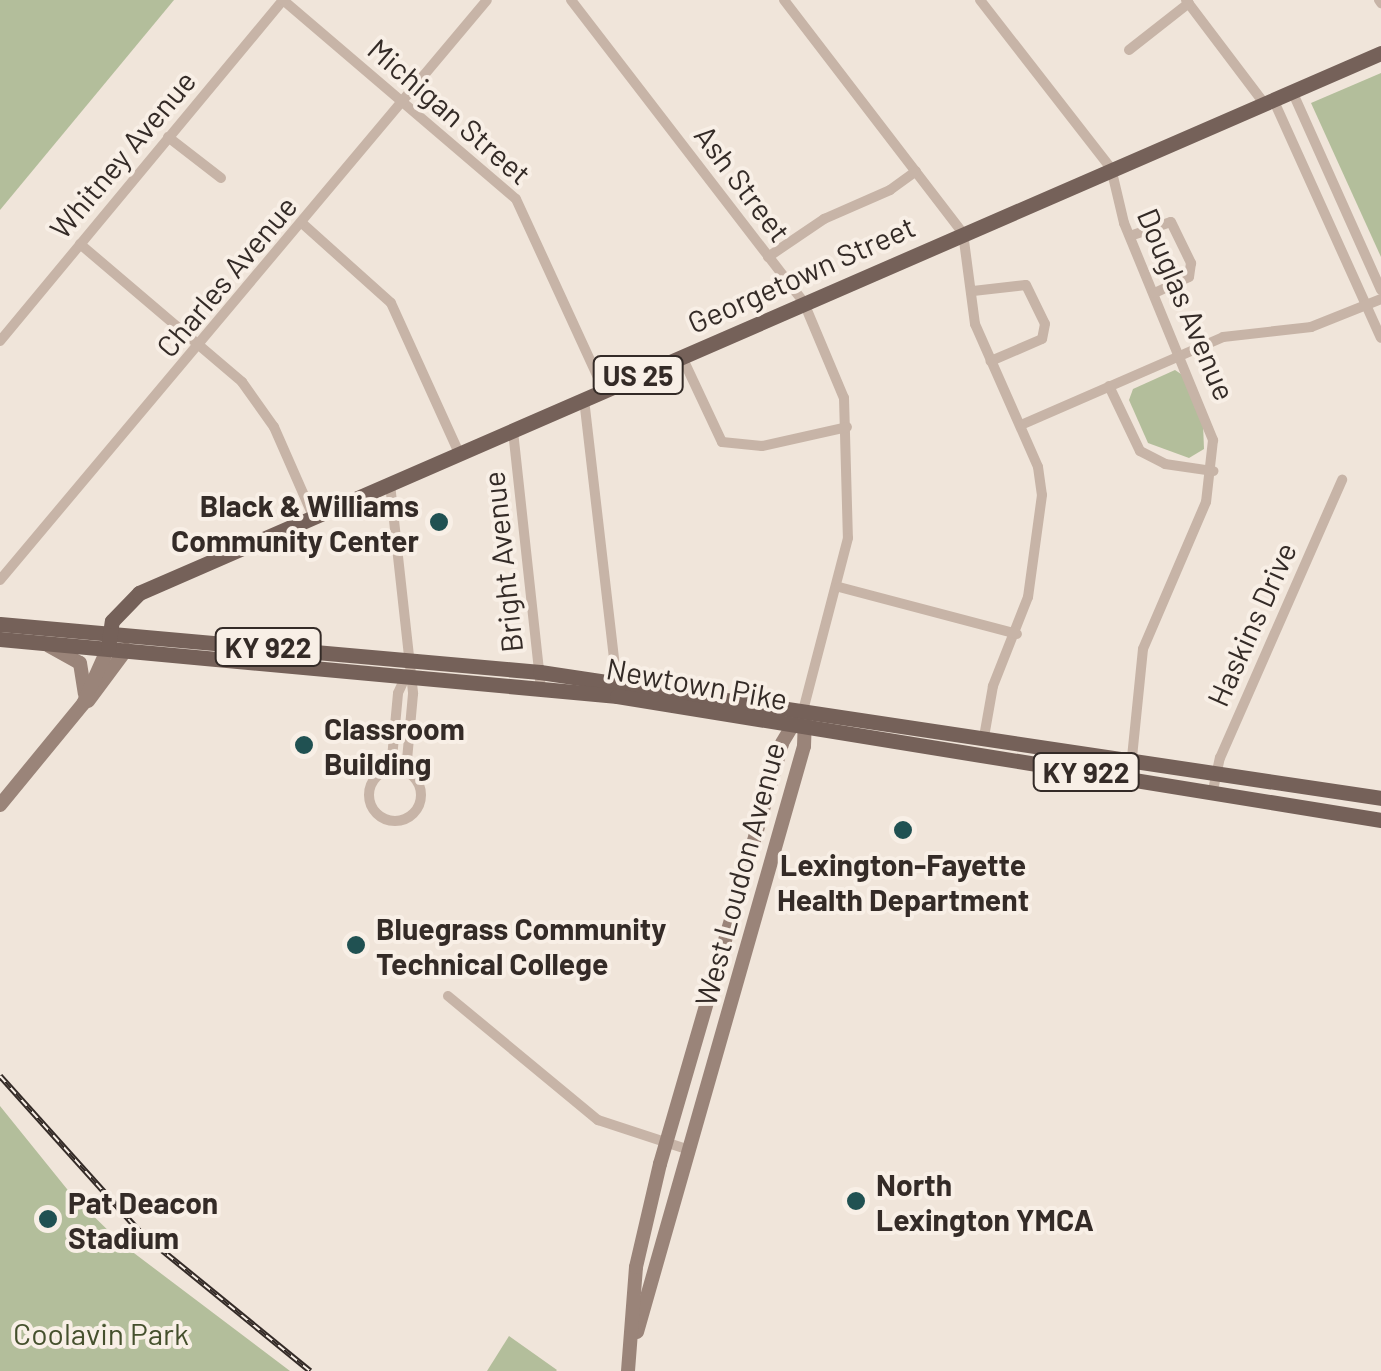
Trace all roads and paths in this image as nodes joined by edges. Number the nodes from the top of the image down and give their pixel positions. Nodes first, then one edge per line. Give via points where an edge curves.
1 (282, 0) edge
2 (487, 0) edge
3 (571, 0) edge
4 (784, 0) edge
5 (980, 0) edge
6 (1187, 2) edge
7 (1129, 50) dead end
8 (1381, 54) edge
9 (1292, 91) junction
10 (1269, 101) junction
11 (402, 102) junction
12 (168, 136) junction
13 (1111, 168) junction
14 (916, 172) junction
15 (220, 178) dead end
16 (303, 224) junction
17 (963, 233) junction
18 (1130, 236) junction
19 (80, 244) junction
20 (768, 257) junction
21 (1381, 290) edge
22 (973, 292) junction
23 (1154, 293) junction
24 (1381, 299) edge
25 (804, 304) junction
26 (1367, 306) junction
27 (1381, 338) edge
28 (0, 340) edge
29 (200, 345) junction
30 (1181, 355) junction
31 (682, 356) junction
32 (991, 361) junction
33 (1109, 386) junction
34 (604, 390) junction
35 (584, 399) junction
36 (1021, 425) junction
37 (847, 426) junction
38 (513, 431) junction
39 (460, 454) junction
40 (1213, 471) junction
41 (1342, 480) dead end
42 (390, 484) junction
43 (314, 518) junction
44 (0, 580) edge
45 (839, 587) junction
46 (0, 612) edge
47 (0, 624) edge
48 (19, 626) junction
49 (1017, 634) junction
50 (0, 639) edge
51 (109, 641) junction
52 (43, 643) junction
53 (126, 650) junction
54 (408, 666) junction
55 (540, 679) junction
56 (617, 689) junction
57 (83, 704) junction
58 (804, 707) junction
59 (798, 728) junction
60 (984, 737) junction
61 (1132, 758) junction
62 (391, 769) junction
63 (406, 771) junction
64 (1216, 771) junction
65 (1130, 778) junction
66 (1213, 790) junction
67 (1381, 798) edge
68 (0, 805) edge
69 (1381, 820) edge
70 (448, 996) dead end
71 (666, 1144) junction
72 (690, 1150) junction
73 (628, 1366) edge

1 - 11 street, Michigan Street
1 - 12 street, Whitney Avenue
2 - 11 street, Charles Avenue
3 - 20 street, Ash Street
4 - 14 street
5 - 13 street, Douglas Avenue
6 - 7 street
6 - 10 street
8 - 9 main road, Georgetown Street / US 25
9 - 10 main road, Georgetown Street / US 25
9 - 21 street
10 - 13 main road, Georgetown Street / US 25
10 - 26 street
11 - 16 street, Charles Avenue
11 - 34 street, Michigan Street via 522,206
12 - 15 street
12 - 19 street, Whitney Avenue
13 - 17 main road, Georgetown Street / US 25
13 - 18 street, Douglas Avenue
14 - 17 street
14 - 20 street via 824,218
16 - 29 street, Charles Avenue
16 - 39 street via 391,303
17 - 22 street
17 - 25 main road, Georgetown Street / US 25
18 - 23 street, Douglas Avenue
18 - 23 street via 1170,222 1191,264 1189,278
19 - 28 street, Whitney Avenue
19 - 29 street
20 - 25 street, Ash Street
22 - 32 street via 976,324
22 - 32 street via 1026,284 1045,324 1042,338
23 - 30 street, Douglas Avenue
24 - 26 street
25 - 31 main road, Georgetown Street / US 25
25 - 37 street, Ash Street via 844,398
26 - 27 street
26 - 30 street via 1311,326 1224,337
29 - 43 street via 264,410
29 - 44 street, Charles Avenue
30 - 33 street
30 - 40 street, Douglas Avenue via 1210,427
31 - 34 main road, Georgetown Street / US 25
31 - 37 street via 722,442 762,446
32 - 36 street
33 - 36 street
33 - 40 street via 1140,451 1165,464
34 - 35 main road, Georgetown Street / US 25
35 - 38 main road, Georgetown Street / US 25
35 - 56 street
36 - 49 street via 1042,495
37 - 45 street, Ash Street via 849,524
38 - 39 main road, Georgetown Street / US 25
38 - 55 street, Bright Avenue
39 - 42 main road, Georgetown Street / US 25
40 - 61 street, Douglas Avenue via 1143,650
41 - 64 street, Haskins Drive
42 - 43 main road, Georgetown Street / US 25
42 - 54 street
43 - 51 main road, Georgetown Street / US 25 via 139,593 122,607
45 - 49 street
45 - 58 street, Ash Street
46 - 48 street
47 - 48 main road, Newtown Pike
48 - 51 main road, Newtown Pike
49 - 60 street via 994,686
50 - 52 main road, Newtown Pike
51 - 52 main road, Newtown Pike
51 - 53 main road, Newtown Pike / KY 922
51 - 54 main road, Newtown Pike / KY 922
51 - 57 main road
52 - 57 main road via 80,663 87,686
53 - 54 main road, Newtown Pike / KY 922
53 - 57 main road via 105,686
54 - 55 main road, Newtown Pike / KY 922
54 - 62 street via 398,692
54 - 63 street via 413,694
55 - 56 main road, Newtown Pike / KY 922
56 - 58 main road, Newtown Pike / KY 922
56 - 59 main road, Newtown Pike / KY 922
57 - 68 main road
58 - 59 main road, West Loudon Avenue
58 - 60 main road, Newtown Pike / KY 922
59 - 65 main road, Newtown Pike / KY 922
59 - 71 main road, West Loudon Avenue
59 - 72 main road, West Loudon Avenue
60 - 61 main road, Newtown Pike / KY 922
61 - 64 main road, Newtown Pike / KY 922
61 - 65 street, Douglas Avenue
62 - 63 street
62 - 63 street via 373,780 369,793 374,811 388,822 406,820 419,807 418,782
64 - 66 street, Haskins Drive
64 - 67 main road, Newtown Pike / KY 922
65 - 66 main road, Newtown Pike / KY 922
66 - 69 main road, Newtown Pike / KY 922
70 - 71 street via 598,1120
71 - 72 street
71 - 73 main road, West Loudon Avenue via 636,1268
72 - 73 main road, West Loudon Avenue

